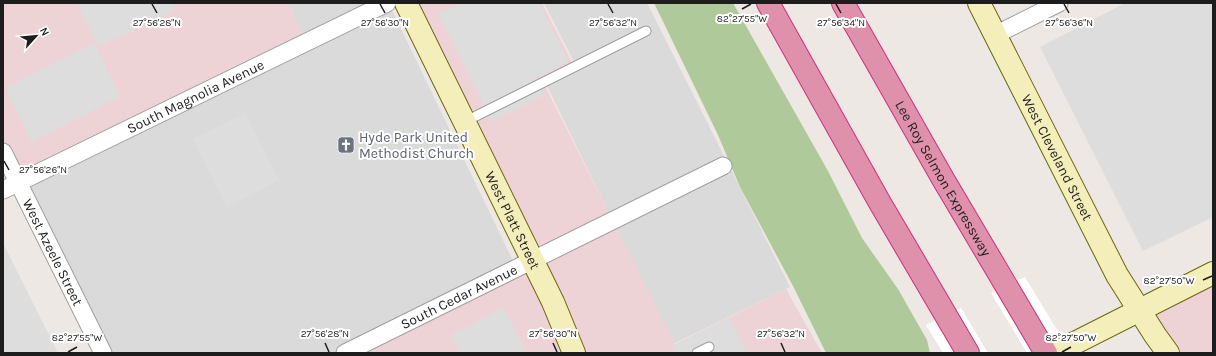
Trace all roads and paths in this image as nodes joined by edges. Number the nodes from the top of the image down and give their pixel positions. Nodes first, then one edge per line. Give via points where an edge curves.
1 (387, 3) edge
2 (406, 3) edge
3 (768, 3) edge
4 (843, 3) edge
5 (979, 3) edge
6 (1059, 3) edge
7 (646, 31) dead end
8 (995, 35) junction
9 (464, 122) junction
10 (3, 152) edge
11 (723, 166) dead end
12 (10, 187) edge
13 (533, 261) junction
14 (1213, 273) edge
15 (1139, 310) junction
16 (709, 347) dead end
17 (102, 353) edge
18 (345, 353) edge
19 (574, 353) edge
20 (697, 353) edge
21 (968, 353) edge
22 (1046, 353) edge
23 (1055, 353) edge
24 (1168, 353) edge

1 - 12 street, South Magnolia Avenue
2 - 9 main road, West Platt Street
3 - 21 highway via 872,190
4 - 22 highway, Lee Roy Selmon Expressway
5 - 8 main road, West Cleveland Street
6 - 8 street
7 - 9 lane
8 - 15 main road, West Cleveland Street via 1117,275
9 - 13 main road, West Platt Street
10 - 12 street, West Azeele Street
11 - 13 street, South Cedar Avenue
12 - 17 street, West Azeele Street
13 - 18 street, South Cedar Avenue
13 - 19 main road, West Platt Street
14 - 15 main road
15 - 23 main road
15 - 24 main road, West Cleveland Street
16 - 20 lane

